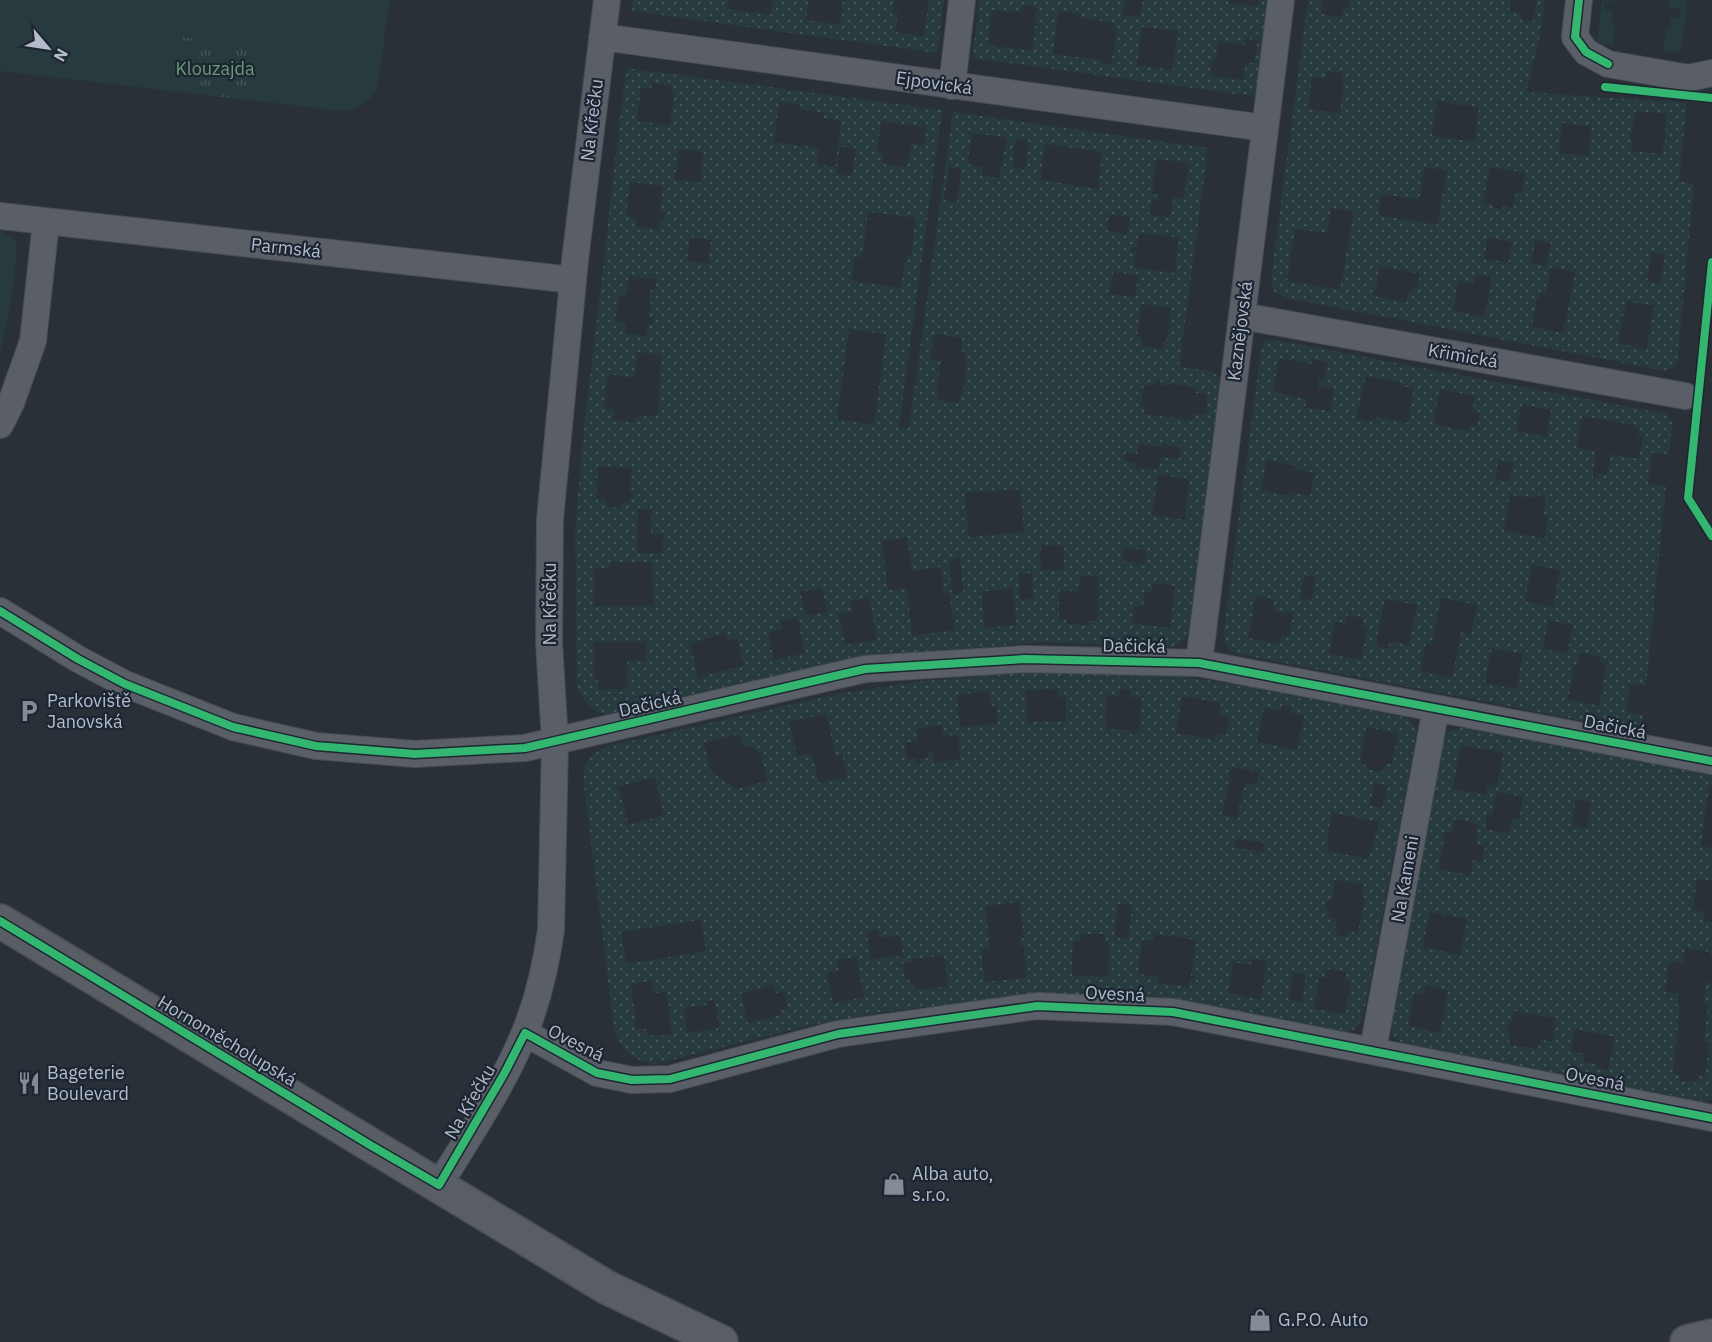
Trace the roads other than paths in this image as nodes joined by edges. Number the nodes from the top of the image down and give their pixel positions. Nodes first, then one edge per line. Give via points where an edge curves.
1 (607, 0) edge
2 (962, 0) edge
3 (1281, 0) edge
4 (1579, 0) edge
5 (602, 37) junction
6 (1712, 73) edge
7 (952, 86) junction
8 (1265, 128) junction
9 (0, 216) edge
10 (46, 222) junction
11 (573, 280) junction
12 (1242, 316) junction
13 (1685, 396) dead end
14 (0, 424) edge
15 (0, 611) edge
16 (1199, 663) junction
17 (1436, 708) junction
18 (555, 742) junction
19 (1712, 761) edge
20 (0, 921) edge
21 (525, 1033) junction
22 (1373, 1050) junction
23 (1712, 1118) edge
24 (439, 1185) junction
25 (1712, 1336) edge
26 (721, 1342) edge
27 (1688, 1342) edge

1 - 5 street, Na Křečku
2 - 7 street
3 - 8 street, Kaznějovská
4 - 6 street via 1575,37 1592,57 1608,64 1689,78
5 - 7 street, Ejpovická
5 - 11 street, Na Křečku
7 - 8 street, Ejpovická
8 - 12 street, Kaznějovská
9 - 10 street, Parmská
10 - 11 street, Parmská
10 - 14 street via 33,341 12,403
11 - 18 street, Na Křečku via 550,519 549,642
12 - 13 street, Křimická
12 - 16 street, Kaznějovská
15 - 18 street, Dačická via 125,684 254,732 316,746 415,754 525,748
16 - 17 street, Dačická
16 - 18 street, Dačická via 1025,659 865,669
17 - 19 street, Dačická
17 - 22 street, Na Kameni
18 - 21 street, Na Křečku via 551,930 547,959
20 - 24 street, Hornoměcholupská
21 - 22 street, Ovesná via 597,1073 632,1080 670,1079 838,1034 1037,1006 1173,1012
21 - 24 street, Na Křečku
22 - 23 street, Ovesná
24 - 26 street, Hornoměcholupská via 606,1287
25 - 27 street

